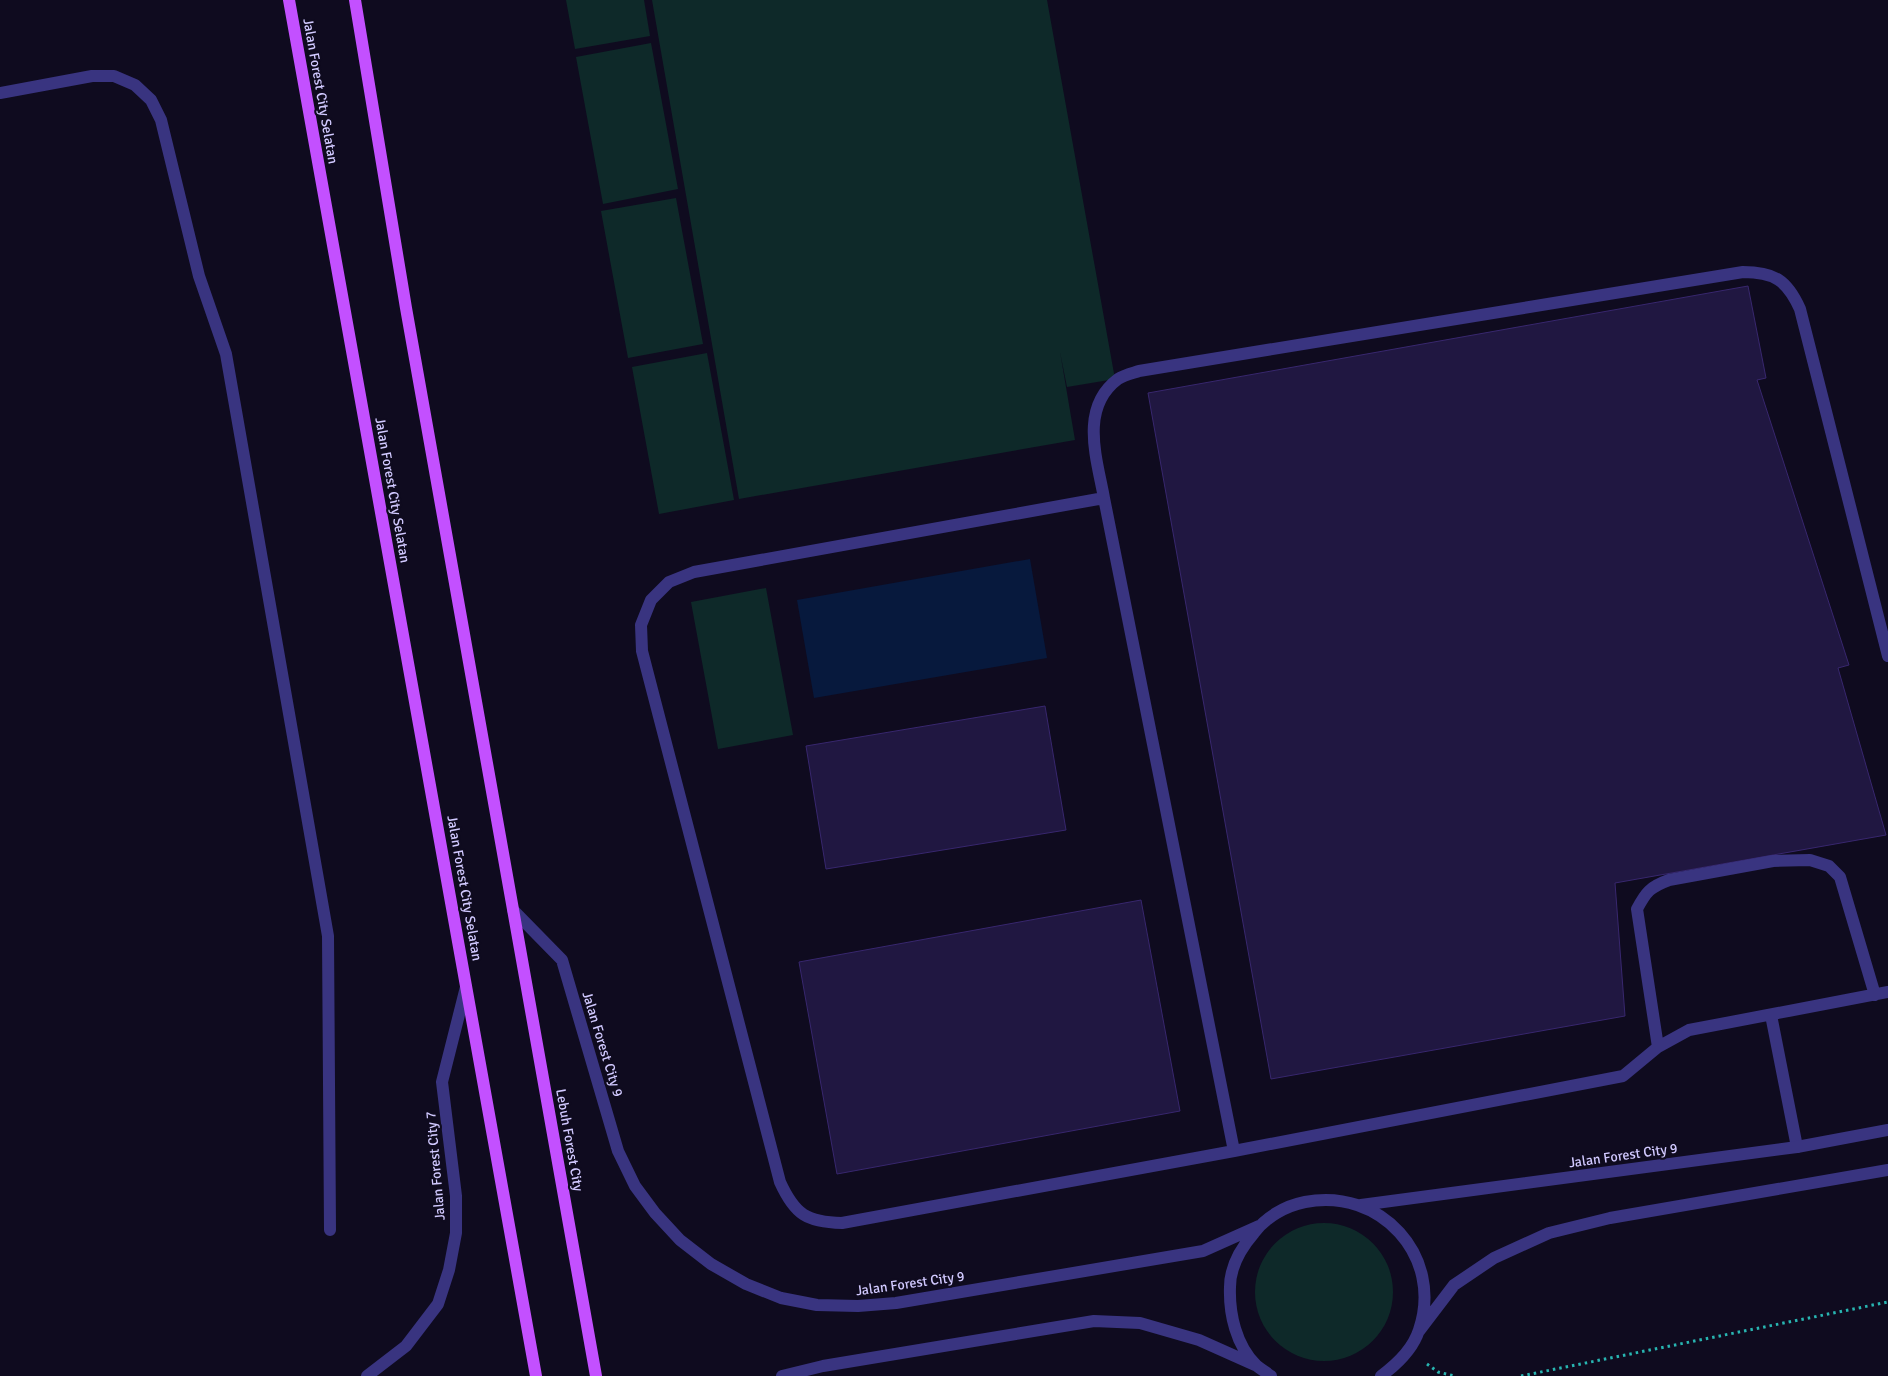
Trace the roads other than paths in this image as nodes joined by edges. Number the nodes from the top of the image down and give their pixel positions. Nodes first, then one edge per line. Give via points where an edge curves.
1 (289, 0) edge
2 (355, 0) edge
3 (0, 93) edge
4 (1104, 498) junction
5 (1888, 656) edge
6 (513, 910) junction
7 (467, 985) junction
8 (1882, 993) edge
9 (1771, 1015) junction
10 (1658, 1047) junction
11 (1888, 1130) edge
12 (1797, 1146) junction
13 (1234, 1150) junction
14 (1888, 1170) edge
15 (1361, 1205) junction
16 (1259, 1226) junction
17 (330, 1230) dead end
18 (1419, 1331) junction
19 (1255, 1365) junction
20 (1392, 1371) edge
21 (368, 1376) edge
22 (536, 1376) edge
23 (596, 1376) edge
24 (782, 1376) edge
25 (1271, 1376) edge
26 (1381, 1376) edge

1 - 7 main road, Jalan Forest City Selatan
2 - 6 main road
3 - 17 street via 92,76 114,76 135,85 146,95 161,120 199,276 226,354 328,936
4 - 5 street via 1093,436 1094,414 1103,394 1118,379 1139,371 1733,273 1761,272 1779,279 1792,292 1800,309
4 - 13 street
4 - 13 street via 694,572 669,582 651,600 641,625 642,651 780,1182 789,1201 803,1215 822,1223 842,1223
6 - 16 street, Jalan Forest City 9 via 562,960 618,1151 635,1186 680,1240 711,1264 746,1284 781,1298 817,1305 896,1303 1203,1251
6 - 23 main road, Lebuh Forest City
7 - 21 street, Jalan Forest City 7 via 442,1082 456,1196 456,1233 449,1270 438,1304 406,1346
7 - 22 main road
8 - 9 street
8 - 10 street via 1840,877 1829,866 1810,860 1773,861 1669,880 1645,893 1637,909
9 - 10 street via 1689,1030
9 - 12 street
10 - 13 street via 1623,1076
11 - 12 street, Jalan Forest City 9
12 - 15 street, Jalan Forest City 9
14 - 18 street, Jalan Forest City 9 via 1610,1218 1549,1232 1494,1258 1454,1285
15 - 16 street, Jalan Forest City 9 via 1318,1199 1277,1213
15 - 18 street, Jalan Forest City 9 via 1381,1215 1397,1229 1420,1266 1424,1287
16 - 19 street, Jalan Forest City 9 via 1236,1262 1230,1290 1234,1326
18 - 20 street, Jalan Forest City 9
19 - 24 street, Jalan Forest City 9 via 1199,1340 1140,1323 1094,1322 823,1366
19 - 25 street, Jalan Forest City 9
20 - 26 street, Jalan Forest City 9

